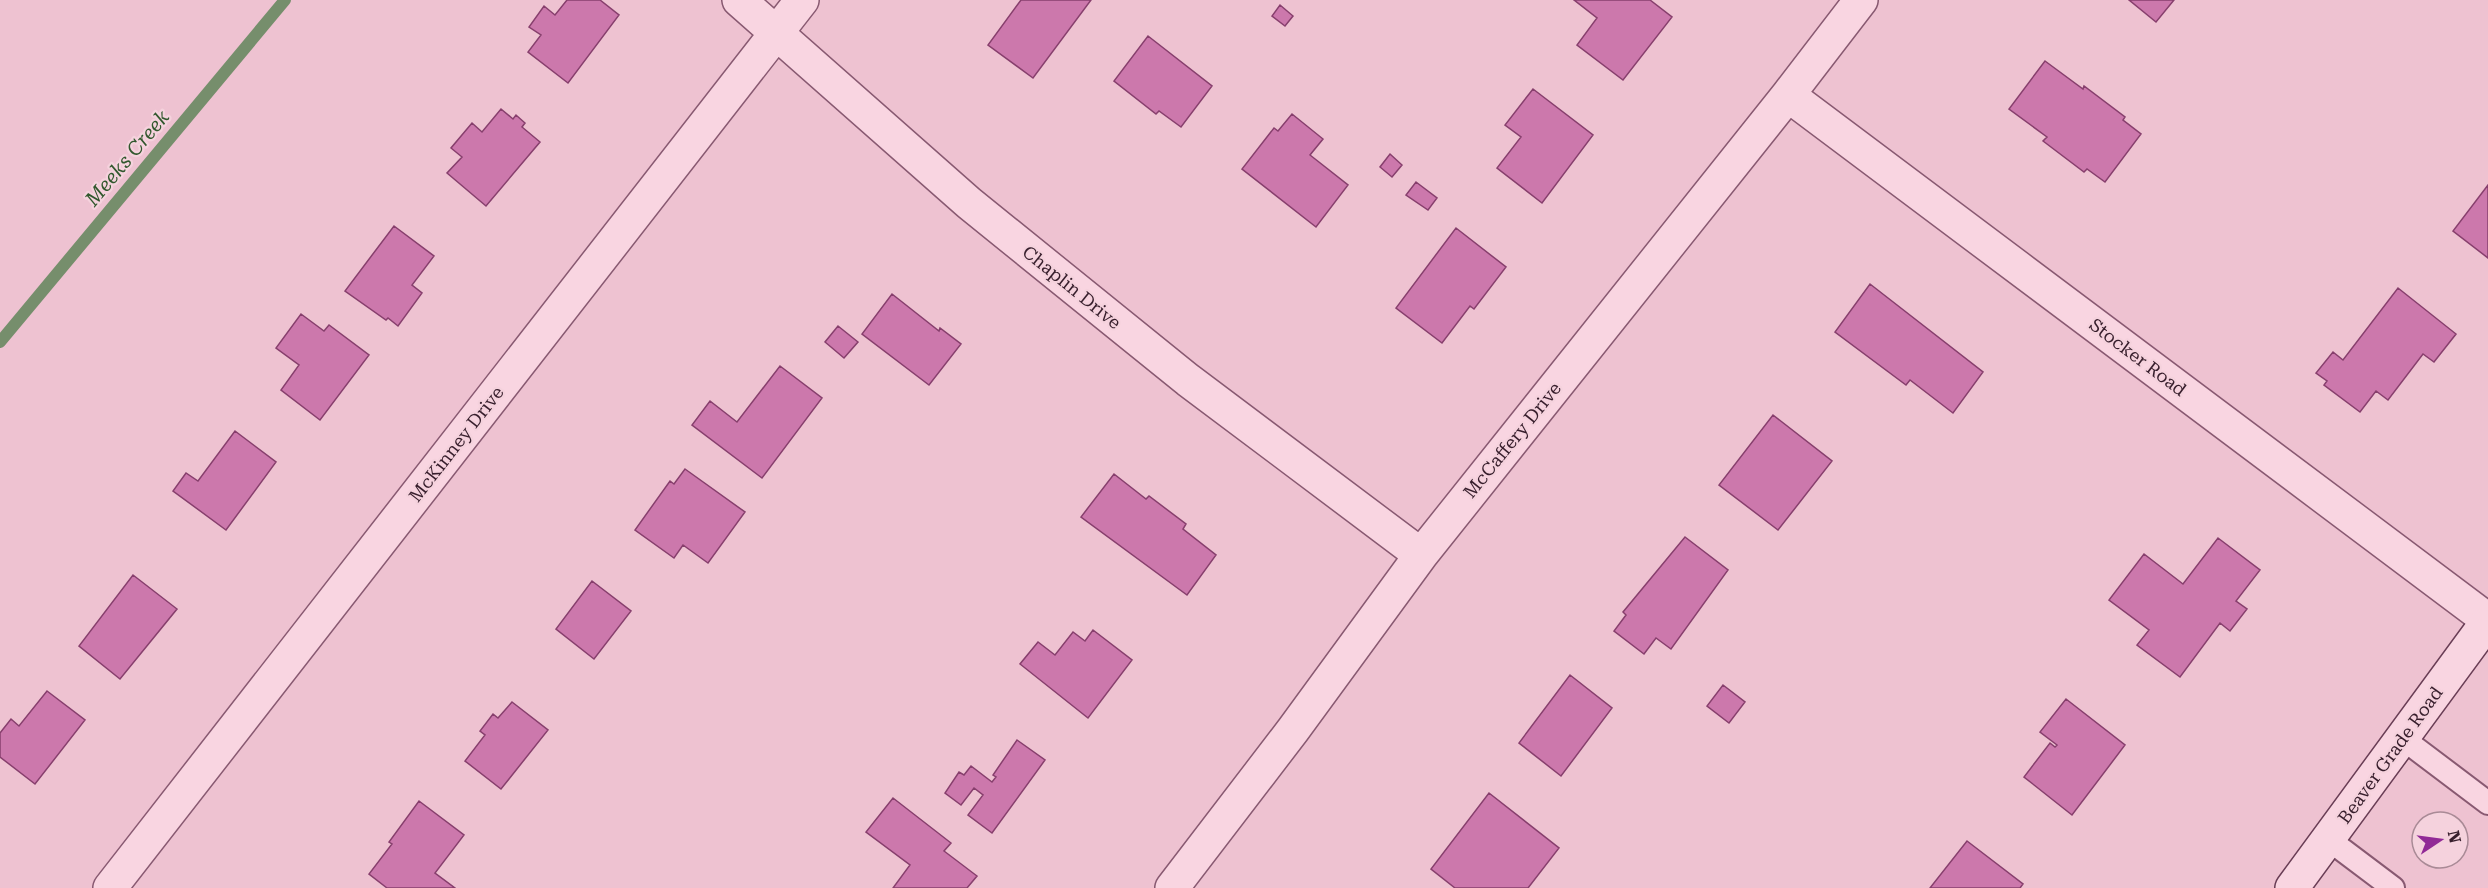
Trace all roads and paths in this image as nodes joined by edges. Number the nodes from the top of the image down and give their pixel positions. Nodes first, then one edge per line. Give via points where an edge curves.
1 (739, 0) edge
2 (802, 0) edge
3 (1861, 0) edge
4 (776, 33) junction
5 (1788, 95) junction
6 (1420, 555) junction
7 (2488, 620) edge
8 (2402, 738) junction
9 (2488, 803) edge
10 (2328, 839) junction
11 (111, 888) edge
12 (1172, 888) edge
13 (2292, 888) edge
14 (2393, 888) edge

1 - 4 street, Chaplin Drive
2 - 4 street, McKinney Drive
3 - 5 street, McCaffery Drive
4 - 6 street, Chaplin Drive via 969,203 1188,380
4 - 11 street, McKinney Drive
5 - 6 street, McCaffery Drive
5 - 7 street, Stocker Road
6 - 12 street, McCaffery Drive
7 - 8 street, Beaver Grade Road
8 - 9 lane
8 - 10 street, Beaver Grade Road
10 - 13 street, Beaver Grade Road
10 - 14 lane

